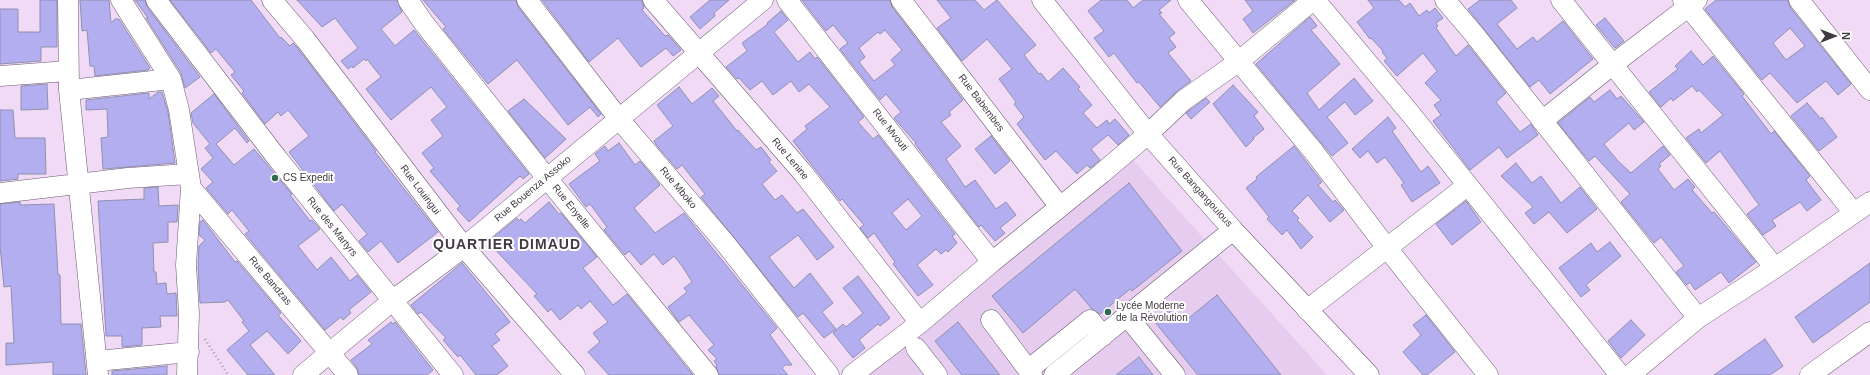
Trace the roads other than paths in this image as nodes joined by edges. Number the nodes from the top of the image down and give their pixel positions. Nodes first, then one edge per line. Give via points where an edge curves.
1 (68, 0) edge
2 (121, 0) edge
3 (156, 0) edge
4 (272, 0) edge
5 (408, 0) edge
6 (527, 0) edge
7 (653, 0) edge
8 (762, 0) edge
9 (787, 0) edge
10 (901, 0) edge
11 (1042, 0) edge
12 (1188, 0) edge
13 (1314, 0) edge
14 (1444, 0) edge
15 (1562, 0) edge
16 (1799, 0) edge
17 (1689, 2) edge
18 (699, 53) junction
19 (1238, 62) junction
20 (1612, 65) junction
21 (0, 76) edge
22 (171, 79) junction
23 (69, 80) junction
24 (1870, 90) edge
25 (618, 119) junction
26 (1542, 121) junction
27 (1148, 134) junction
28 (546, 177) junction
29 (190, 181) junction
30 (79, 185) junction
31 (1468, 185) junction
32 (0, 193) edge
33 (1060, 207) junction
34 (1862, 208) edge
35 (1233, 230) junction
36 (464, 247) junction
37 (1387, 248) junction
38 (992, 262) junction
39 (1775, 268) junction
40 (392, 301) junction
41 (1307, 310) junction
42 (1127, 316) junction
43 (1698, 318) junction
44 (991, 320) dead end
45 (920, 323) junction
46 (1870, 332) edge
47 (1103, 336) junction
48 (916, 348) dead end
49 (329, 351) junction
50 (189, 352) junction
51 (98, 368) edge
52 (1820, 372) edge
53 (1030, 373) edge
54 (187, 375) edge
55 (302, 375) edge
56 (348, 375) edge
57 (453, 375) edge
58 (575, 375) edge
59 (708, 375) edge
60 (829, 375) edge
61 (852, 375) edge
62 (937, 375) edge
63 (1054, 375) edge
64 (1174, 375) edge
65 (1369, 375) edge
66 (1488, 375) edge
67 (1620, 375) edge
68 (1630, 375) edge

1 - 23 street
2 - 22 street
3 - 40 street, Rue des Martyrs via 277,158
4 - 36 street, Rue Louingui via 305,39
5 - 28 street, Rue Enyelle
6 - 25 street, Rue Mboko
7 - 18 street, Rue Lenine
8 - 18 street, Rue Bouenza Assoko
9 - 38 street, Rue Mvouti
10 - 33 street, Rue Babembes
11 - 27 street, Rue Bangangoulous
12 - 19 street
13 - 19 street
13 - 31 street
14 - 26 street
15 - 20 street
16 - 24 street
17 - 20 street
17 - 34 street
18 - 25 street, Rue Bouenza Assoko
18 - 45 street, Rue Lenine via 803,173
19 - 27 street via 1184,100
19 - 37 street via 1314,152
20 - 26 street
20 - 39 street
21 - 23 street
22 - 23 street
22 - 29 street via 179,110
23 - 30 street
25 - 28 street, Rue Bouenza Assoko
25 - 60 street, Rue Mboko via 725,243
26 - 43 street
27 - 33 street
27 - 35 street, Rue Bangangoulous
28 - 36 street, Rue Bouenza Assoko
28 - 59 street, Rue Enyelle
29 - 30 street via 128,178
29 - 49 street, Rue Bandzas
29 - 50 street via 186,265
30 - 32 street
30 - 51 street
31 - 37 street
31 - 67 street
33 - 38 street
34 - 39 street
35 - 41 street, Rue Bangangoulous
35 - 42 street
36 - 40 street, Rue Bouenza Assoko
36 - 58 street, Rue Louingui
37 - 41 street
37 - 66 street
38 - 45 street
39 - 43 street
40 - 49 street, Rue Bouenza Assoko
40 - 57 street, Rue des Martyrs
41 - 65 street, Rue Bangangoulous
42 - 47 street
42 - 64 street
43 - 68 street
44 - 53 street
45 - 61 street
46 - 52 street
47 - 53 street via 1090,320
47 - 63 street
48 - 62 street
49 - 55 street, Rue Bouenza Assoko
49 - 56 street, Rue Bandzas
50 - 51 street
50 - 54 street

